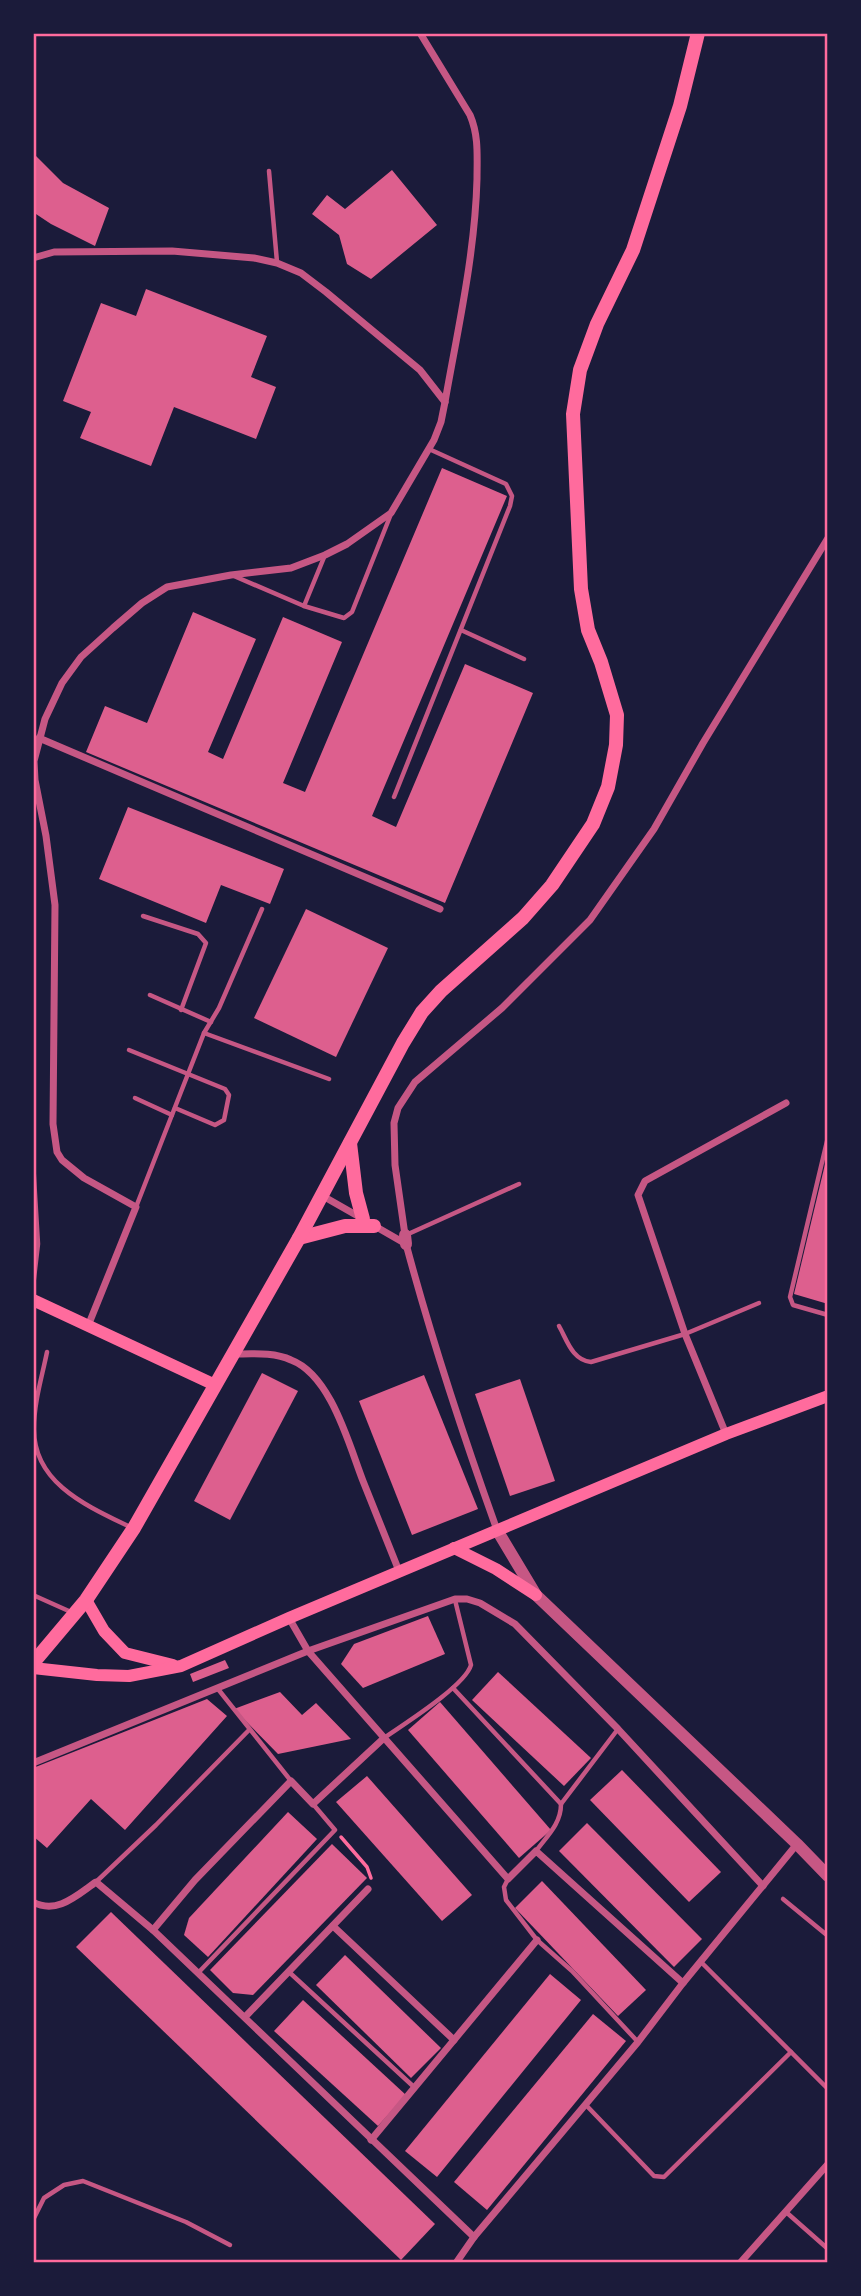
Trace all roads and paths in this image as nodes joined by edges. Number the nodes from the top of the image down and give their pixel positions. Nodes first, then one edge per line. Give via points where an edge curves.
1 (420, 33) edge
2 (698, 33) edge
3 (269, 171) dead end
4 (33, 258) edge
5 (277, 263) junction
6 (445, 402) junction
7 (429, 449) junction
8 (391, 513) junction
9 (828, 538) edge
10 (825, 548) edge
11 (325, 555) junction
12 (231, 575) junction
13 (304, 606) junction
14 (461, 630) junction
15 (524, 659) dead end
16 (39, 738) junction
17 (394, 797) dead end
18 (262, 909) dead end
19 (440, 909) dead end
20 (143, 916) dead end
21 (150, 995) dead end
22 (181, 1010) junction
23 (211, 1022) junction
24 (204, 1033) junction
25 (129, 1051) dead end
26 (188, 1074) junction
27 (329, 1079) dead end
28 (135, 1098) dead end
29 (786, 1103) dead end
30 (175, 1108) junction
31 (172, 1115) junction
32 (828, 1137) edge
33 (350, 1141) junction
34 (33, 1161) edge
35 (519, 1184) dead end
36 (321, 1195) junction
37 (136, 1207) junction
38 (368, 1222) junction
39 (299, 1238) junction
40 (405, 1239) junction
41 (33, 1287) edge
42 (33, 1300) edge
43 (759, 1303) dead end
44 (828, 1315) edge
45 (88, 1326) junction
46 (559, 1326) dead end
47 (685, 1334) junction
48 (47, 1352) dead end
49 (233, 1353) junction
50 (215, 1385) junction
51 (828, 1395) edge
52 (726, 1434) junction
53 (134, 1528) junction
54 (497, 1530) junction
55 (454, 1548) junction
56 (399, 1571) junction
57 (33, 1595) edge
58 (536, 1595) junction
59 (455, 1599) junction
60 (86, 1600) junction
61 (75, 1614) junction
62 (289, 1618) junction
63 (309, 1651) junction
64 (33, 1666) edge
65 (181, 1666) junction
66 (453, 1688) junction
67 (218, 1689) junction
68 (618, 1729) junction
69 (249, 1730) junction
70 (384, 1738) junction
71 (33, 1763) edge
72 (291, 1781) junction
73 (313, 1804) junction
74 (561, 1804) junction
75 (335, 1830) junction
76 (797, 1844) junction
77 (536, 1851) junction
78 (828, 1876) edge
79 (508, 1879) junction
80 (96, 1882) junction
81 (763, 1886) junction
82 (368, 1889) joint
83 (783, 1899) dead end
84 (33, 1902) edge
85 (333, 1926) junction
86 (153, 1930) junction
87 (828, 1936) edge
88 (537, 1940) junction
89 (701, 1962) junction
90 (289, 1972) junction
91 (198, 1973) junction
92 (683, 1983) junction
93 (245, 2017) junction
94 (454, 2040) junction
95 (638, 2042) junction
96 (790, 2052) junction
97 (415, 2087) junction
98 (828, 2089) edge
99 (585, 2105) junction
100 (372, 2140) junction
101 (828, 2164) edge
102 (786, 2211) junction
103 (33, 2220) edge
104 (474, 2237) junction
105 (230, 2245) dead end
106 (828, 2249) edge
107 (460, 2261) edge
108 (740, 2263) edge

1 - 6 street via 470,115 477,145 472,248
2 - 33 main road via 680,106 633,250 580,370 573,414 581,589 588,630 617,715 608,787 593,824 552,886 422,1012
3 - 5 lane
4 - 5 street via 54,252 172,251
5 - 6 street via 302,273 326,292 420,370
6 - 7 street
7 - 8 street
7 - 14 lane via 506,484 512,496
8 - 11 street
8 - 13 lane via 352,612 339,618
9 - 10 street
10 - 40 street via 654,829 590,920 502,1008 415,1082 398,1108 395,1165
11 - 12 street via 291,568
11 - 13 lane
12 - 13 lane
12 - 16 street via 167,587 142,603 82,657 62,683
14 - 15 lane
14 - 17 lane
16 - 19 street
16 - 37 street via 35,780 55,905 53,1124 57,1152 72,1169
18 - 23 lane
20 - 22 lane via 198,934 206,943
21 - 22 lane
22 - 23 lane
23 - 24 lane
24 - 26 lane
24 - 27 lane
25 - 26 lane
26 - 30 lane
26 - 30 lane via 228,1092 224,1120 215,1125
28 - 31 lane
29 - 47 street via 645,1181 638,1195
30 - 31 lane
31 - 37 lane
32 - 44 lane via 790,1297 793,1305
33 - 36 main road
33 - 38 main road via 356,1193
34 - 41 lane via 38,1232
35 - 40 lane
36 - 38 street
36 - 39 main road
37 - 45 street
38 - 39 main road
38 - 40 street
39 - 49 main road
40 - 54 street via 460,1428
42 - 45 main road
43 - 47 lane
45 - 50 main road
46 - 47 lane via 575,1354 591,1363
47 - 52 street
48 - 53 lane via 34,1428 37,1454 51,1478 74,1498
49 - 50 main road
49 - 56 street via 292,1360 317,1381 336,1412
50 - 53 main road
51 - 52 main road
52 - 54 main road
53 - 60 main road
54 - 55 main road
54 - 58 street
55 - 56 main road
55 - 58 main road
56 - 62 main road
57 - 61 lane
58 - 76 street
59 - 63 street
59 - 66 lane via 471,1665
59 - 68 street via 480,1603 515,1624
60 - 61 main road
60 - 65 main road via 104,1631 125,1653
61 - 64 main road
62 - 63 street
62 - 65 main road
63 - 67 street
63 - 70 street
64 - 65 main road via 129,1676
66 - 70 lane
66 - 74 lane
67 - 69 lane
67 - 71 street
68 - 74 lane
68 - 81 street
69 - 72 lane
69 - 80 lane
70 - 73 street
70 - 79 street
72 - 73 street
72 - 86 street
73 - 75 lane
74 - 77 lane via 561,1817
75 - 82 path via 367,1867 371,1876
75 - 91 lane
76 - 78 street
76 - 81 street
77 - 79 street
77 - 92 street
79 - 88 lane via 506,1900
80 - 84 street via 61,1906
80 - 86 street
81 - 89 street
82 - 85 street
83 - 87 lane
85 - 90 street
85 - 94 street
86 - 91 street
88 - 94 street
88 - 95 lane
89 - 92 street
89 - 96 lane
90 - 93 street
90 - 97 lane
91 - 93 street
92 - 95 street
93 - 100 street
94 - 97 street
95 - 99 street
96 - 98 lane
96 - 99 lane via 664,2177 654,2176
97 - 100 street
99 - 104 street
100 - 104 street
101 - 102 street
102 - 106 lane
102 - 108 street
103 - 105 lane via 44,2198 83,2181 186,2222
104 - 107 street

